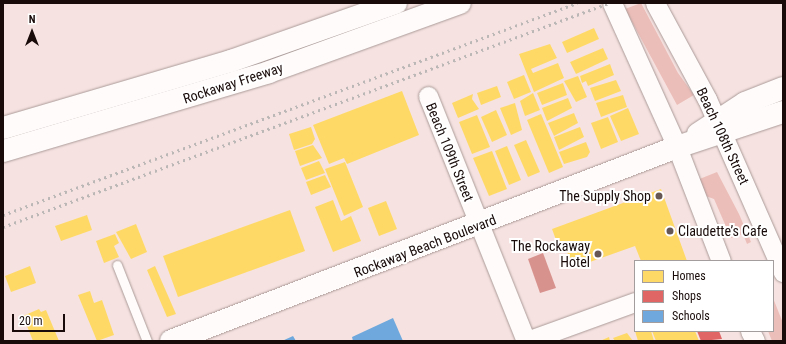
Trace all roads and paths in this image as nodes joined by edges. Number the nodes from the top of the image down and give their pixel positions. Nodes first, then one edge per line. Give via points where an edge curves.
1 (396, 3) edge
2 (460, 3) edge
3 (612, 3) edge
4 (655, 3) edge
5 (783, 88) edge
6 (428, 96) dead end
7 (783, 112) edge
8 (3, 128) edge
9 (719, 128) junction
10 (677, 148) junction
11 (3, 151) edge
12 (480, 226) junction
13 (721, 260) edge
14 (776, 264) edge
15 (117, 265) dead end
16 (634, 302) edge
17 (750, 332) edge
18 (200, 336) edge
19 (147, 341) edge
20 (171, 341) edge
21 (526, 341) edge
22 (755, 341) edge

1 - 8 street, Rockaway Freeway via 231,61
2 - 11 street, Rockaway Freeway via 269,72
3 - 10 street
4 - 9 street, Beach 108th Street
5 - 9 street, Rockaway Beach Boulevard via 745,103
6 - 12 street, Beach 109th Street
7 - 9 street, Rockaway Beach Boulevard
9 - 10 street, Rockaway Beach Boulevard
9 - 14 street, Beach 108th Street
10 - 12 street, Rockaway Beach Boulevard
10 - 13 street
12 - 18 street, Rockaway Beach Boulevard
12 - 21 street, Beach 109th Street
15 - 19 lane
16 - 21 street
17 - 22 street
18 - 20 street, Rockaway Beach Boulevard

